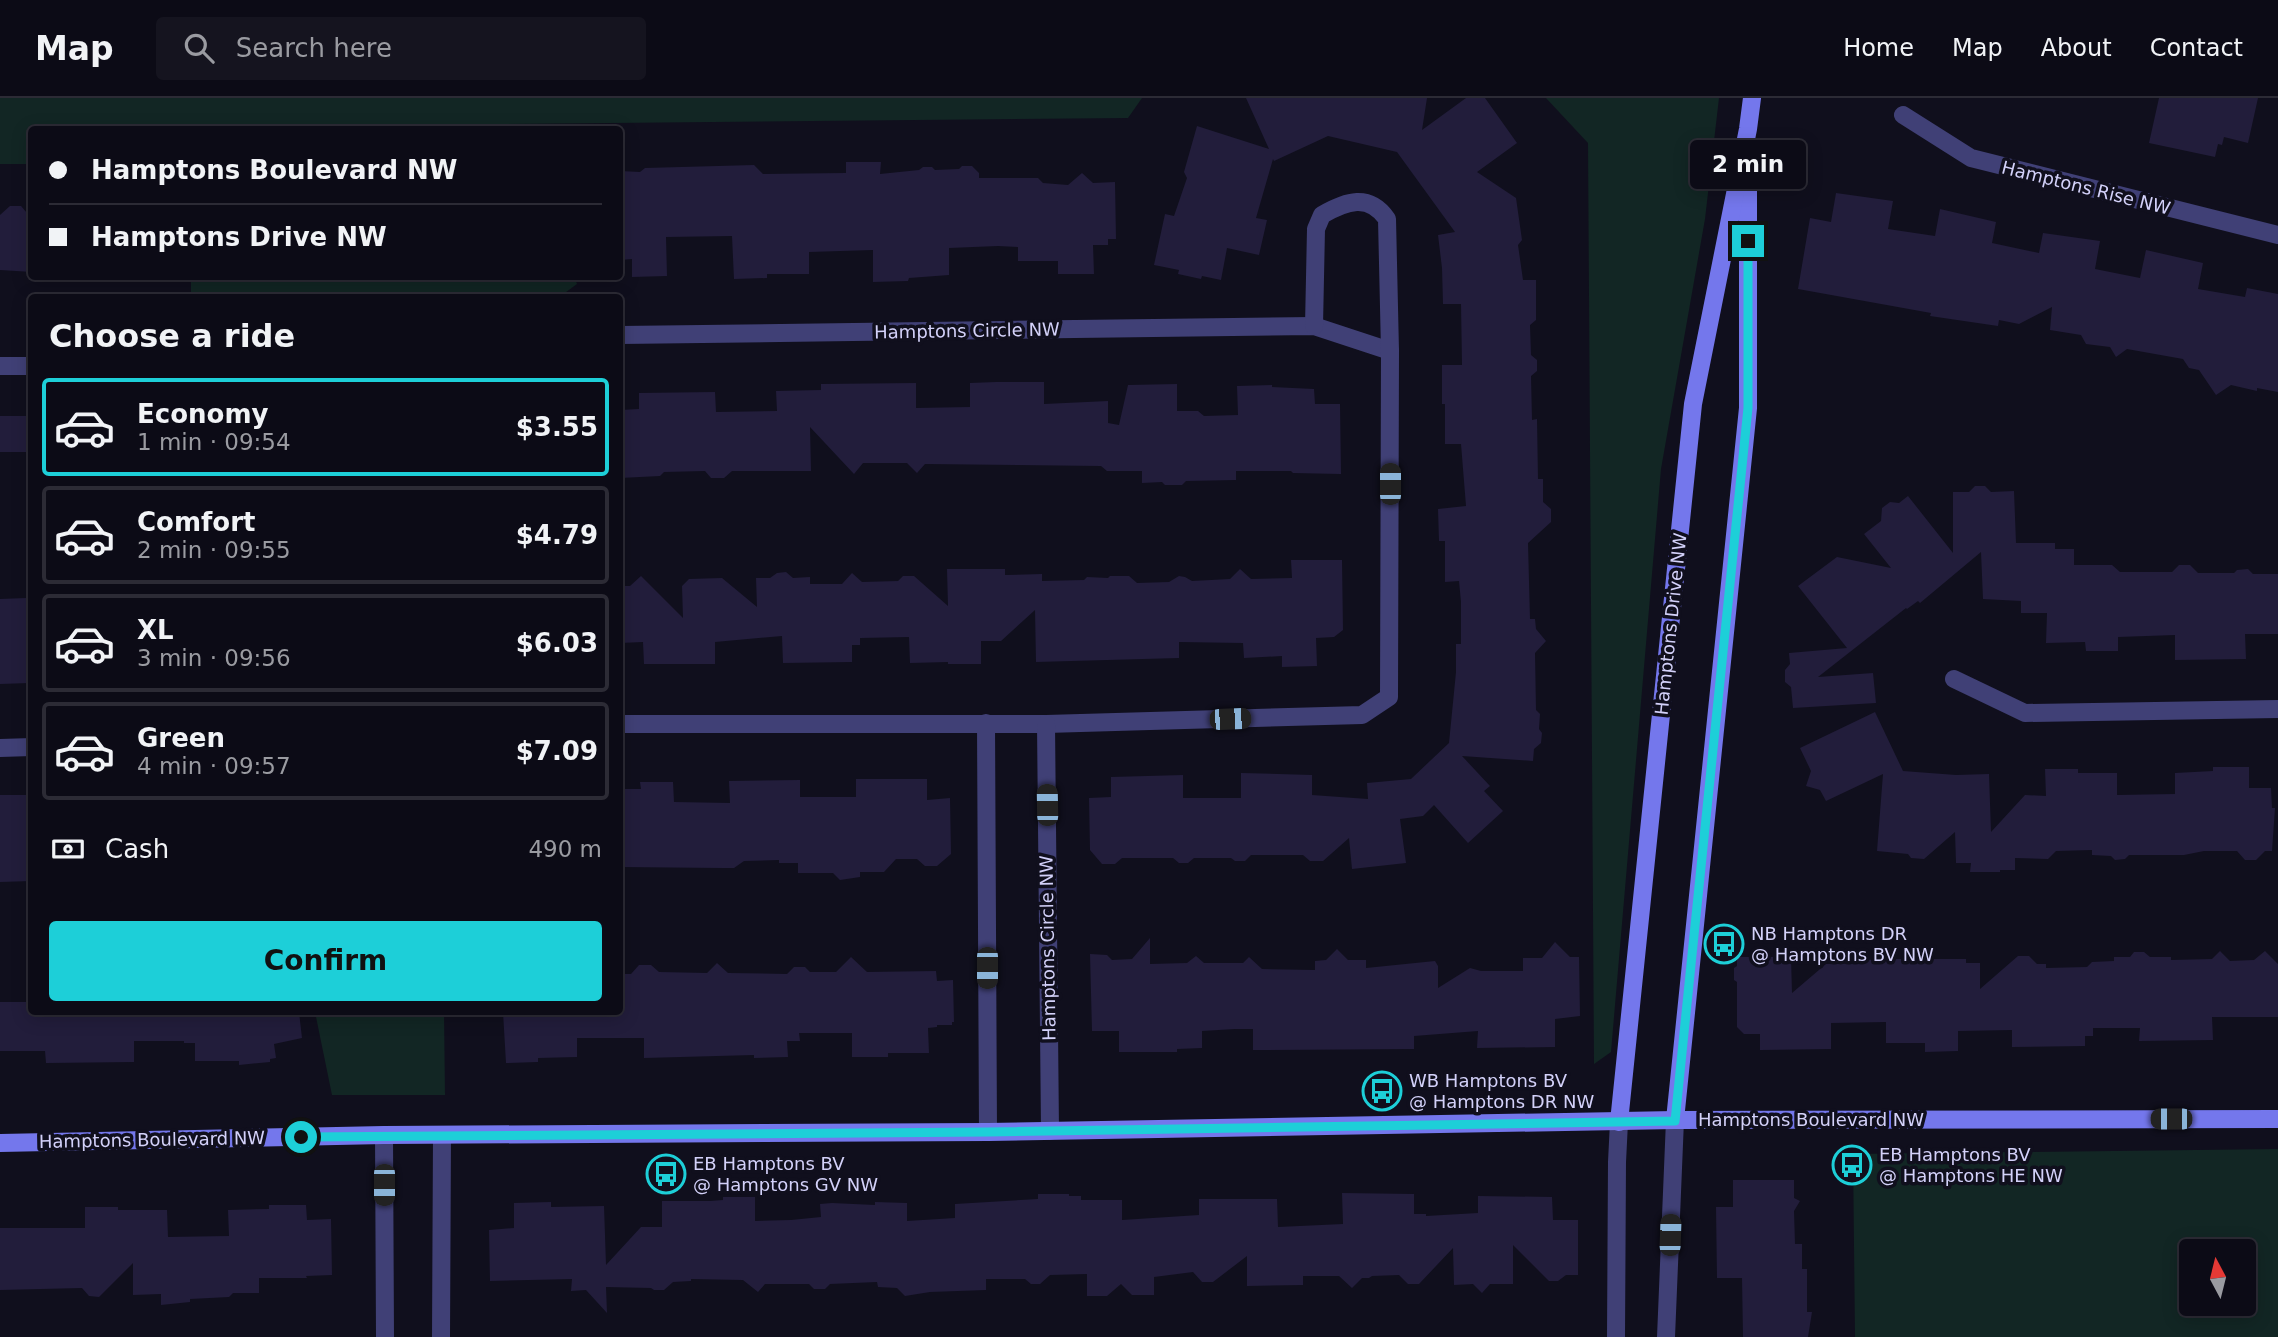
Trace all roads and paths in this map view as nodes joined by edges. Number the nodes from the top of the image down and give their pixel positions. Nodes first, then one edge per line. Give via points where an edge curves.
1 (1752, 98) edge
2 (1903, 116) dead end
3 (1748, 129) junction
4 (2278, 235) edge
5 (1314, 327) junction
6 (623, 335) edge
7 (1390, 351) junction
8 (0, 366) edge
9 (28, 366) edge
10 (1954, 679) dead end
11 (2278, 709) edge
12 (986, 723) junction
13 (623, 724) edge
14 (1046, 724) junction
15 (0, 747) edge
16 (28, 747) edge
17 (2278, 1119) edge
18 (1675, 1121) junction
19 (1619, 1122) junction
20 (1051, 1130) junction
21 (988, 1132) junction
22 (384, 1135) junction
23 (442, 1135) junction
24 (0, 1143) edge
25 (386, 1337) edge
26 (441, 1337) edge
27 (1616, 1337) edge
28 (1666, 1337) edge

1 - 3 street, Hamptons Drive NW
2 - 4 street, Hamptons Rise NW via 1971,158
3 - 18 street, Hamptons Drive NW via 1748,408
3 - 19 street, Hamptons Drive NW via 1693,404
5 - 6 street, Hamptons Circle NW
5 - 7 street, Hamptons Circle NW
5 - 7 street via 1316,229 1322,215 1360,201 1380,210 1387,219
7 - 14 street via 1389,697 1362,715
8 - 9 street
10 - 11 street via 2025,713
12 - 13 street
12 - 14 street
12 - 21 street
14 - 20 street, Hamptons Circle NW
15 - 16 street
17 - 18 street, Hamptons Boulevard NW
18 - 19 street, Hamptons Boulevard NW
18 - 28 street
19 - 20 street, Hamptons Boulevard NW
19 - 27 street
20 - 21 street, Hamptons Boulevard NW
21 - 23 street, Hamptons Boulevard NW
22 - 23 street, Hamptons Boulevard NW
22 - 24 street, Hamptons Boulevard NW
22 - 25 street
23 - 26 street

